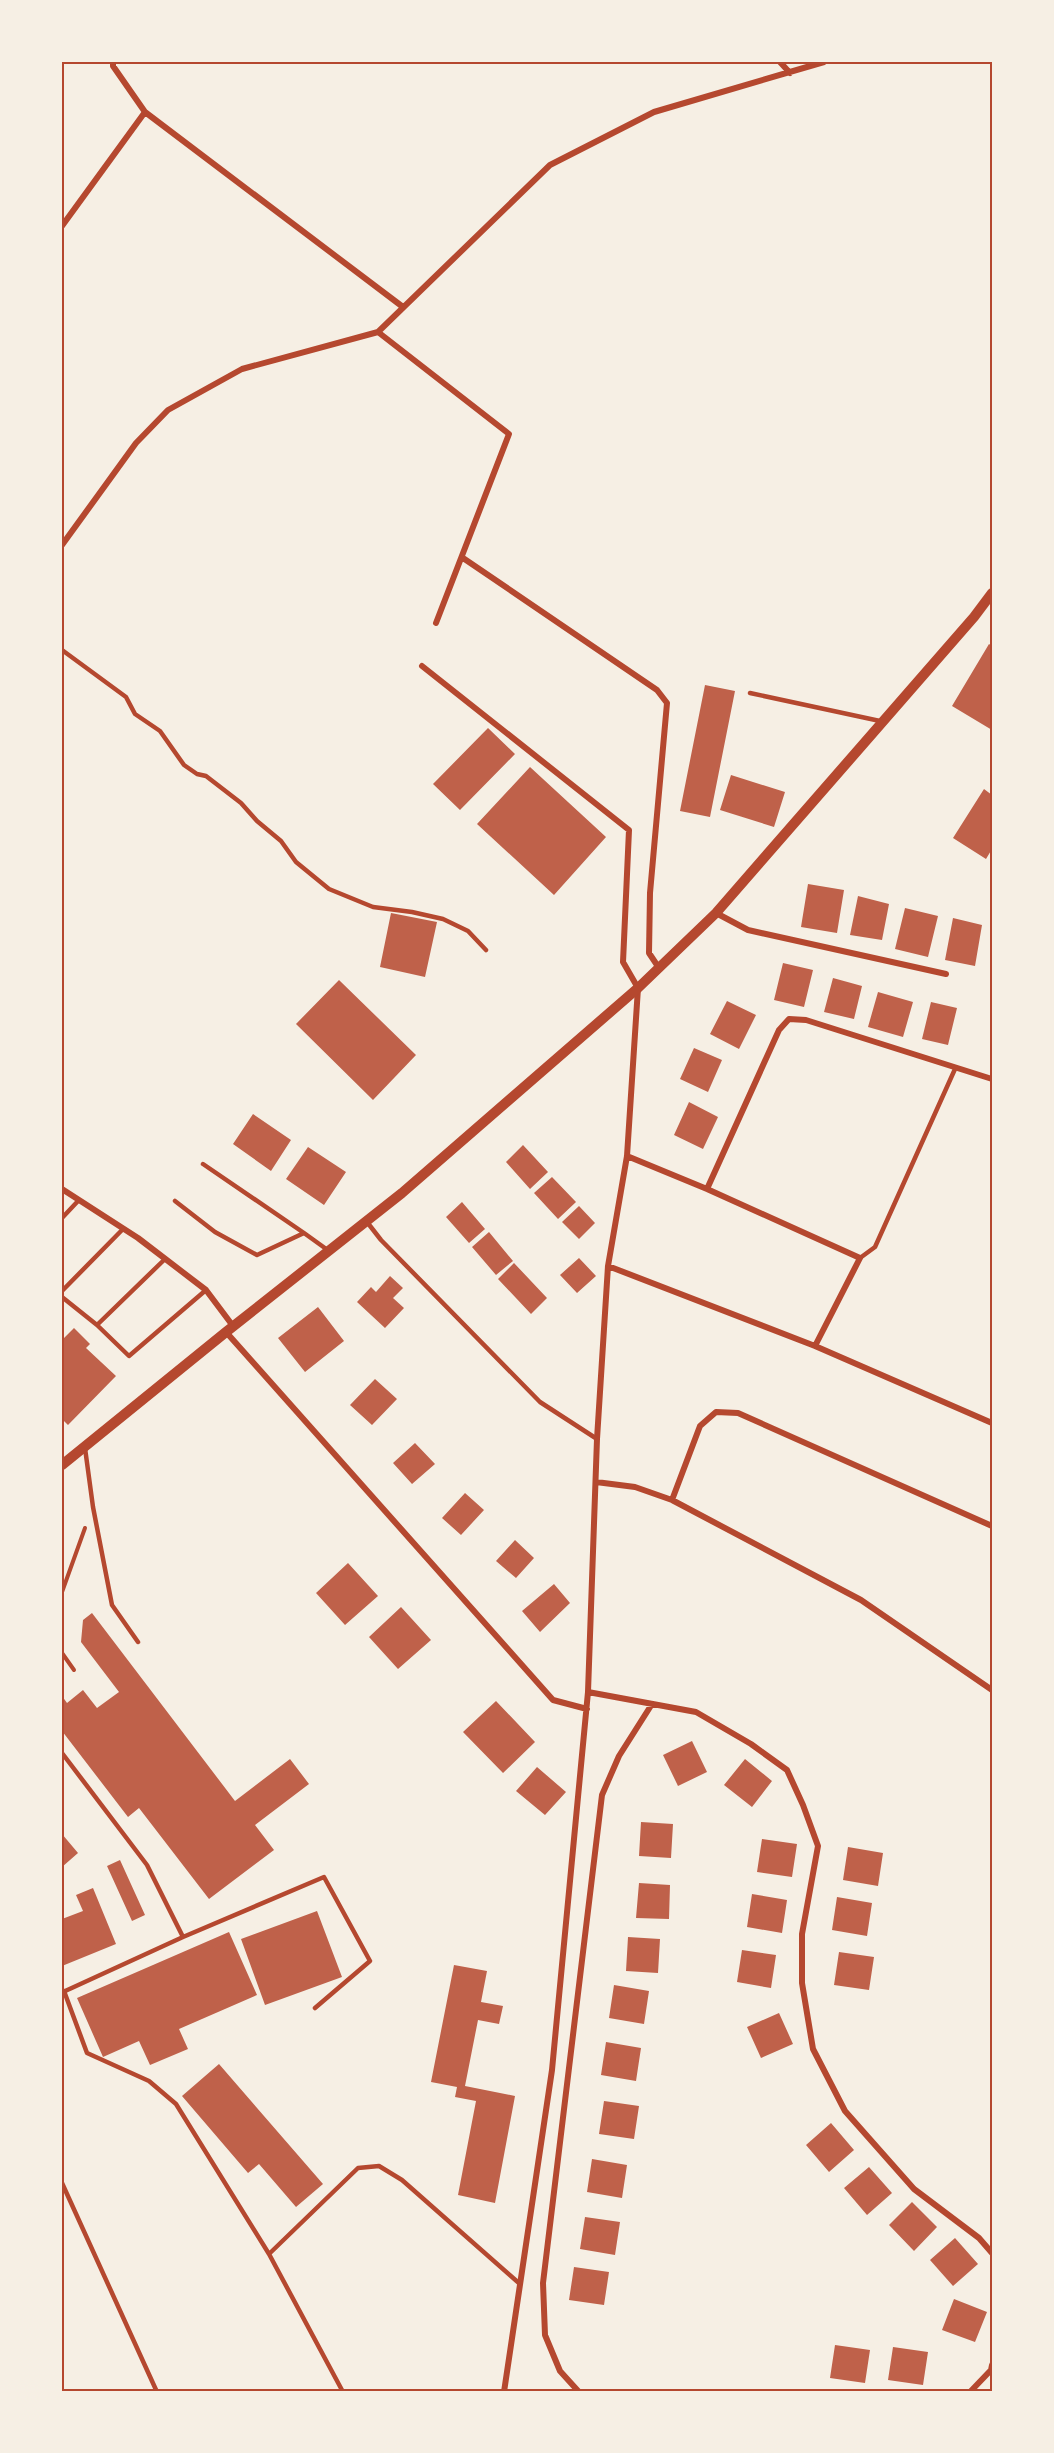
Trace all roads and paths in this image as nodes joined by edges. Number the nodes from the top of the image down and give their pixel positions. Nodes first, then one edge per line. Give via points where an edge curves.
1 (113, 62) edge
2 (780, 62) edge
3 (824, 62) edge
4 (790, 73) junction
5 (146, 112) junction
6 (62, 226) edge
7 (403, 307) junction
8 (378, 332) junction
9 (62, 546) edge
10 (462, 558) junction
11 (993, 593) edge
12 (436, 623) dead end
13 (62, 650) edge
14 (422, 666) dead end
15 (750, 693) dead end
16 (883, 722) junction
17 (716, 913) junction
18 (486, 950) dead end
19 (659, 968) junction
20 (946, 974) dead end
21 (638, 988) junction
22 (955, 1069) junction
23 (993, 1079) edge
24 (627, 1156) junction
25 (203, 1164) dead end
26 (62, 1189) edge
27 (707, 1189) junction
28 (78, 1201) junction
29 (175, 1201) dead end
30 (62, 1218) edge
31 (366, 1222) junction
32 (123, 1229) junction
33 (303, 1233) junction
34 (329, 1251) junction
35 (860, 1258) junction
36 (165, 1259) junction
37 (608, 1266) junction
38 (206, 1290) junction
39 (62, 1291) edge
40 (62, 1297) edge
41 (97, 1325) junction
42 (229, 1329) junction
43 (814, 1346) junction
44 (993, 1423) edge
45 (597, 1439) junction
46 (85, 1445) junction
47 (62, 1465) edge
48 (596, 1482) junction
49 (672, 1500) junction
50 (93, 1507) junction
51 (993, 1526) edge
52 (62, 1592) edge
53 (138, 1642) dead end
54 (62, 1653) edge
55 (74, 1670) dead end
56 (993, 1690) edge
57 (588, 1692) junction
58 (652, 1704) junction
59 (587, 1709) junction
60 (62, 1753) edge
61 (183, 1937) junction
62 (63, 1992) edge
63 (315, 2008) dead end
64 (62, 2183) edge
65 (993, 2253) edge
66 (269, 2254) junction
67 (520, 2284) junction
68 (993, 2365) edge
69 (157, 2391) edge
70 (343, 2391) edge
71 (504, 2391) edge
72 (579, 2391) edge
73 (970, 2391) edge

1 - 5 street
2 - 4 street
3 - 4 street
4 - 7 street via 654,112 550,165
5 - 6 street
5 - 7 street
7 - 8 street
8 - 9 street via 242,369 168,411 136,443
8 - 10 street via 509,435
10 - 12 street
10 - 19 street via 657,690 667,703 650,893 649,953
11 - 16 street
13 - 18 lane via 126,698 135,714 160,731 184,765 206,776 240,803 281,841 296,862 329,889 373,907 443,919 468,931
14 - 21 street via 629,830 623,962
15 - 16 lane
16 - 17 street
17 - 19 street
17 - 20 street via 748,930
19 - 21 street
21 - 24 street
21 - 31 street
22 - 23 street
22 - 27 street via 806,1020 789,1019 779,1030
22 - 35 lane via 875,1247
24 - 27 street
24 - 37 street
25 - 33 lane
26 - 28 street
27 - 35 street
28 - 30 lane
28 - 32 street
29 - 33 lane via 215,1232 257,1255
31 - 34 street
31 - 45 lane via 540,1402
32 - 36 street
32 - 39 lane
33 - 34 lane
34 - 42 street
35 - 43 street
36 - 38 street
36 - 41 lane
37 - 43 street
37 - 45 street
38 - 41 lane via 129,1356
38 - 42 street
40 - 41 lane
42 - 46 street
42 - 59 street via 553,1700
43 - 44 street
45 - 48 street
46 - 47 street
46 - 50 lane
48 - 49 street via 635,1487
48 - 57 street
49 - 51 street via 700,1426 716,1412 738,1413
49 - 56 street via 861,1600
50 - 52 path
50 - 53 lane via 112,1605
54 - 55 path
57 - 58 street
57 - 59 street
58 - 65 street via 696,1712 787,1770 818,1846 802,1934 802,1983 813,2049 845,2111 914,2188
58 - 72 street via 619,1756 602,1795 543,2283 545,2335 560,2371
59 - 67 street via 552,2070
60 - 61 lane via 147,1864
61 - 62 lane
61 - 63 lane via 324,1877 370,1961
62 - 66 lane via 87,2053 149,2081 177,2104
64 - 69 lane
66 - 67 lane via 358,2168 379,2166 402,2180
66 - 70 lane
67 - 71 street
68 - 73 street

